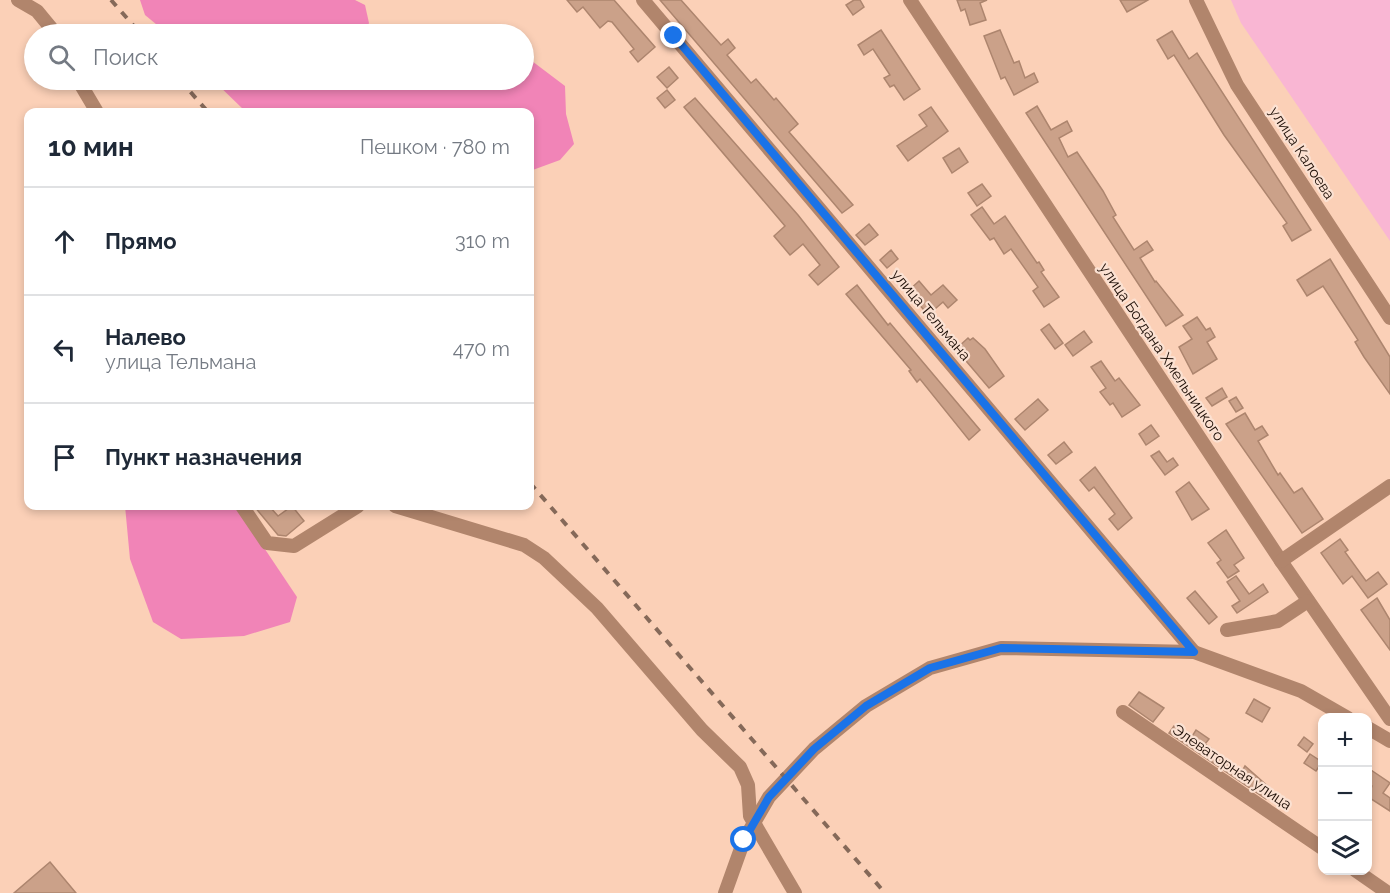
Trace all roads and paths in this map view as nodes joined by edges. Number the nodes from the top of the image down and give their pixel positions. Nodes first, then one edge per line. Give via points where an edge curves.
1 (18, 0) edge
2 (643, 0) edge
3 (910, 0) edge
4 (1196, 0) edge
5 (48, 24) edge
6 (84, 90) edge
7 (95, 108) edge
8 (1390, 318) edge
9 (1390, 486) edge
10 (245, 510) edge
11 (352, 510) edge
12 (409, 510) edge
13 (1281, 561) junction
14 (1308, 601) junction
15 (1227, 630) dead end
16 (1194, 652) junction
17 (1123, 712) dead end
18 (1341, 713) edge
19 (1390, 719) edge
20 (1372, 730) edge
21 (1390, 741) edge
22 (1318, 845) edge
23 (1362, 875) edge
24 (726, 889) edge
25 (795, 893) edge
26 (1388, 893) edge

1 - 5 street via 37,11
2 - 16 street, улица Тельмана
3 - 13 street, улица Богдана Хмельницкого
4 - 8 street, улица Калоева via 1238,85
6 - 7 street
9 - 13 street
10 - 11 street via 267,543 294,546
12 - 25 street via 524,544 597,608 702,730 740,767 748,785 750,816
13 - 14 street, улица Богдана Хмельницкого
14 - 15 street via 1278,621
14 - 19 street, улица Богдана Хмельницкого
16 - 18 street via 1302,691
16 - 24 street via 1001,648 930,668 866,706 814,749 769,797 744,840
17 - 22 street, Элеваторная улица
20 - 21 street
23 - 26 street

